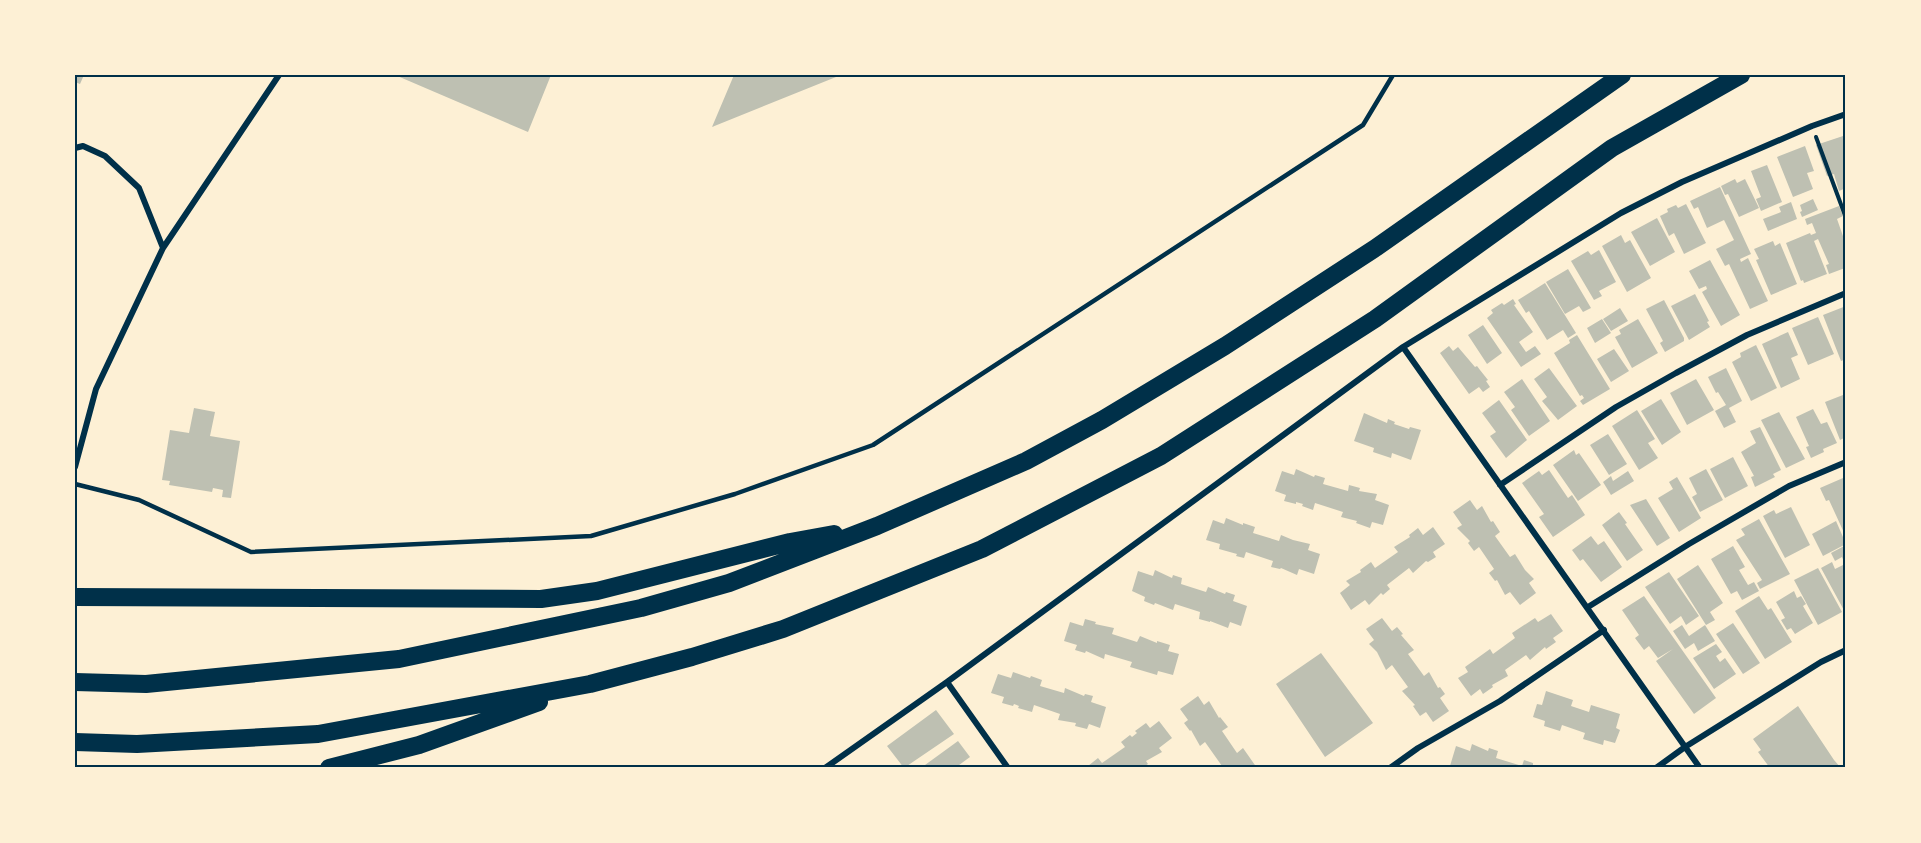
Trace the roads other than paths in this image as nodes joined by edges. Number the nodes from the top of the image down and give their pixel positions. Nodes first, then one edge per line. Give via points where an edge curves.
1 (279, 75) edge
2 (1393, 75) edge
3 (1622, 75) edge
4 (1741, 75) edge
5 (1846, 114) edge
6 (75, 148) edge
7 (163, 248) junction
8 (1846, 293) edge
9 (1403, 347) junction
10 (1846, 462) edge
11 (75, 467) edge
12 (75, 484) edge
13 (1500, 485) junction
14 (877, 526) junction
15 (75, 597) edge
16 (1588, 607) junction
17 (1604, 630) junction
18 (1846, 650) edge
19 (75, 682) edge
20 (947, 682) junction
21 (590, 684) junction
22 (75, 742) edge
23 (1685, 747) junction
24 (329, 768) edge
25 (825, 768) edge
26 (1008, 768) edge
27 (1390, 768) edge
28 (1656, 768) edge
29 (1700, 768) edge

1 - 7 street
2 - 12 lane via 1362,125 873,445 735,494 591,536 251,552 139,500
3 - 14 highway via 1374,249 1226,346 1026,461
4 - 21 highway via 1612,148 1375,319 1161,456 982,549 783,629
5 - 9 street via 1682,182 1621,213
6 - 7 street via 84,146 105,156 139,188
7 - 11 street via 96,389
8 - 13 street via 1747,335 1676,373 1616,407
9 - 13 street
9 - 20 street
10 - 16 street via 1789,486
13 - 16 street
14 - 15 highway via 790,542 597,591 541,599
14 - 19 highway via 729,583 641,608 399,659 146,684
16 - 17 street
17 - 23 street
17 - 27 street via 1500,701
18 - 23 street
20 - 25 street
20 - 26 street
21 - 22 highway via 318,734 137,744
21 - 24 highway via 419,745
23 - 28 street
23 - 29 street

